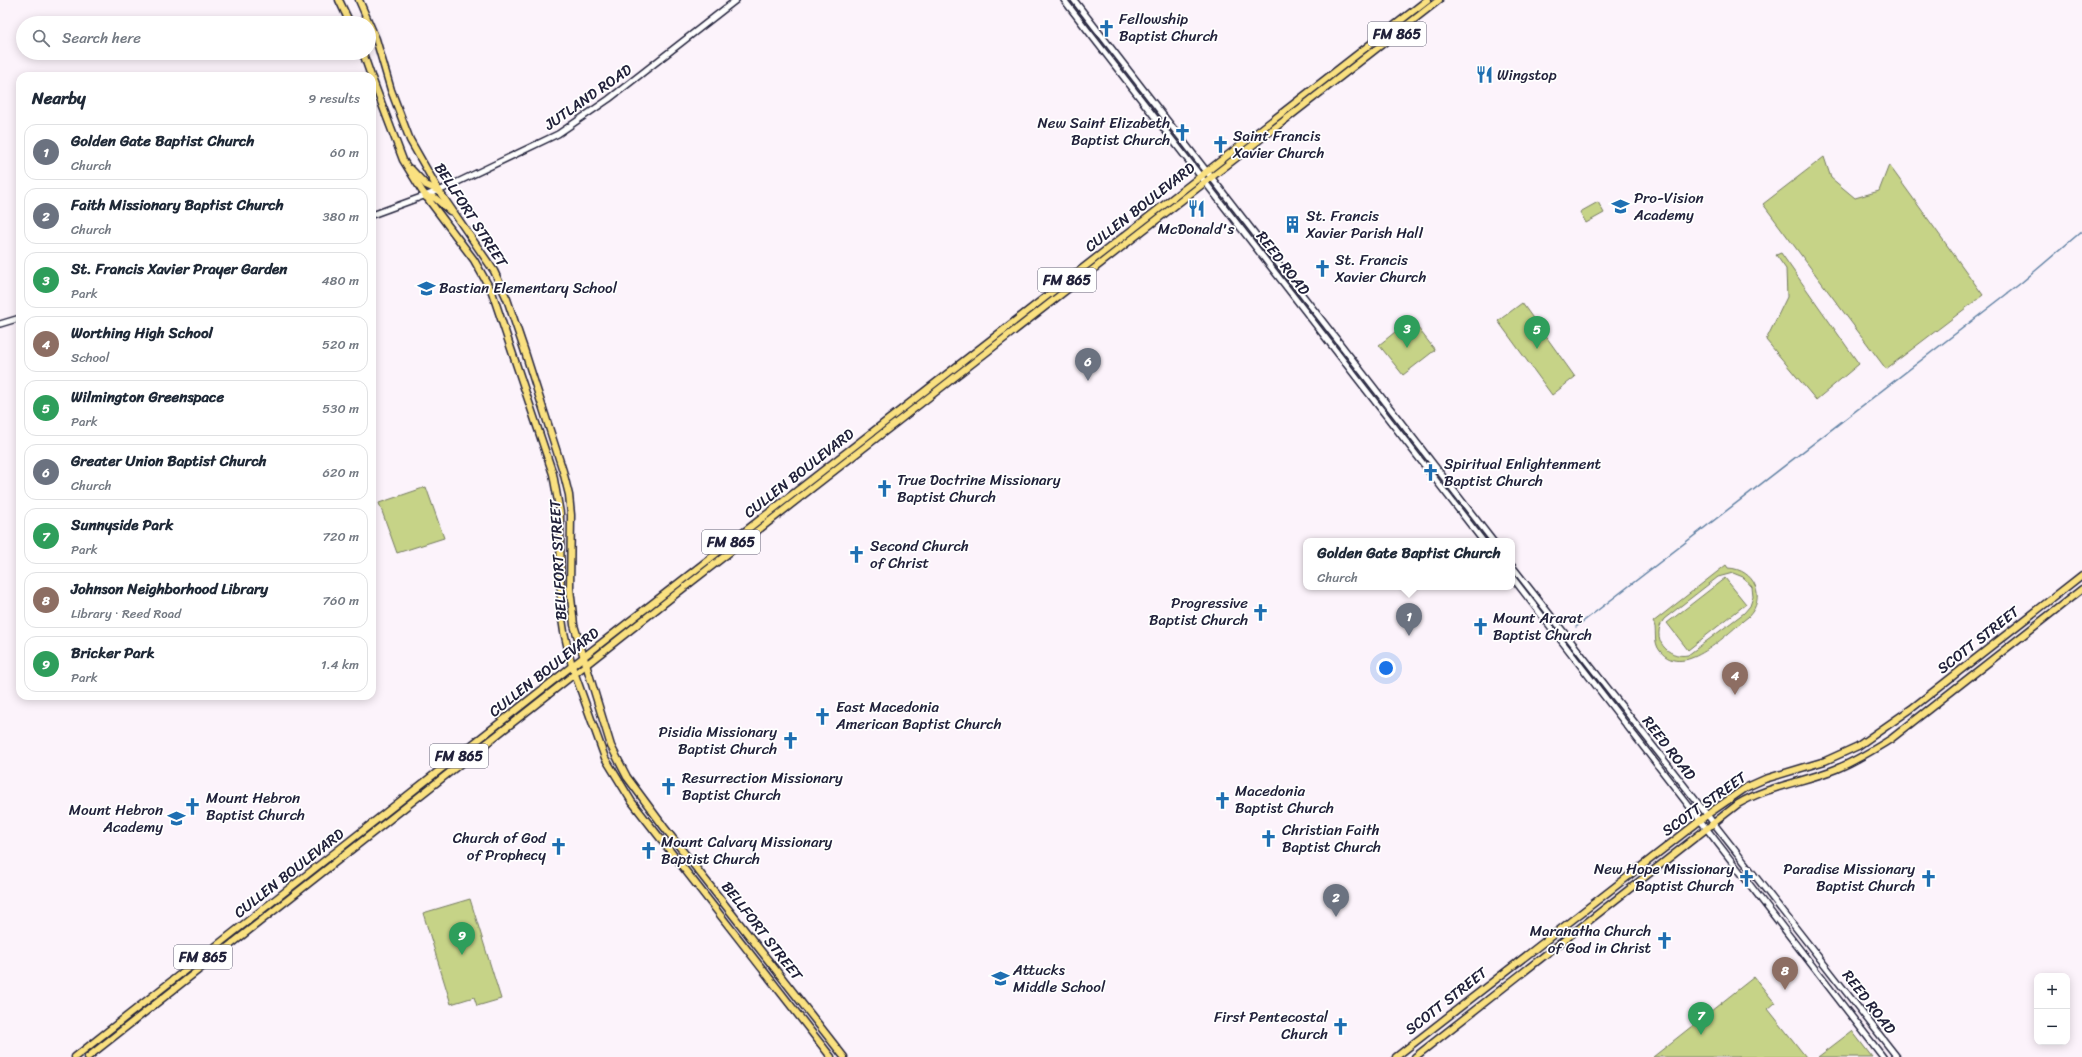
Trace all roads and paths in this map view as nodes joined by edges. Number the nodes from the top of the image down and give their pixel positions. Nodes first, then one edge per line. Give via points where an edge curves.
1 (339, 0) edge
2 (359, 0) edge
3 (736, 0) edge
4 (1064, 0) edge
5 (1074, 0) edge
6 (1428, 0) edge
7 (1439, 0) edge
8 (347, 16) edge
9 (366, 16) edge
10 (1405, 18) junction
11 (1410, 23) junction
12 (376, 42) edge
13 (366, 60) edge
14 (370, 72) edge
15 (376, 88) edge
16 (1163, 115) junction
17 (1157, 119) junction
18 (403, 160) junction
19 (1207, 172) junction
20 (1201, 177) junction
21 (1212, 178) junction
22 (1205, 182) junction
23 (439, 191) junction
24 (426, 196) junction
25 (376, 214) edge
26 (457, 218) junction
27 (1256, 235) junction
28 (472, 237) junction
29 (1250, 239) junction
30 (464, 244) junction
31 (1295, 285) junction
32 (502, 288) junction
33 (1289, 290) junction
34 (492, 292) junction
35 (16, 319) edge
36 (0, 324) edge
37 (524, 349) junction
38 (513, 352) junction
39 (1370, 382) junction
40 (1364, 387) junction
41 (543, 409) junction
42 (534, 413) junction
43 (1401, 422) junction
44 (1394, 426) junction
45 (1431, 461) junction
46 (1425, 466) junction
47 (563, 471) junction
48 (553, 474) junction
49 (1482, 538) edge
50 (1491, 538) edge
51 (1515, 570) edge
52 (2082, 575) edge
53 (1515, 581) edge
54 (559, 587) junction
55 (570, 588) junction
56 (2082, 588) edge
57 (1535, 596) junction
58 (1530, 600) junction
59 (583, 658) junction
60 (572, 666) junction
61 (586, 666) junction
62 (575, 674) junction
63 (1666, 764) junction
64 (1659, 768) junction
65 (1706, 816) junction
66 (1700, 820) junction
67 (1712, 823) junction
68 (664, 827) junction
69 (1706, 828) junction
70 (656, 833) junction
71 (258, 914) junction
72 (262, 920) junction
73 (75, 1057) edge
74 (88, 1057) edge
75 (831, 1057) edge
76 (844, 1057) edge
77 (1396, 1057) edge
78 (1414, 1057) edge
79 (1883, 1057) edge
80 (1897, 1057) edge

1 - 8 main road
2 - 9 main road, BELLFORT STREET
3 - 23 street, JUTLAND ROAD via 585,117 550,138
4 - 17 street, REED ROAD
5 - 16 street, REED ROAD
6 - 10 main road, CULLEN BOULEVARD / FM 865
7 - 11 main road, CULLEN BOULEVARD / FM 865
10 - 11 main road
10 - 19 main road, CULLEN BOULEVARD / FM 865
11 - 21 main road, CULLEN BOULEVARD / FM 865
12 - 23 main road, BELLFORT STREET via 410,140
13 - 14 main road, BELLFORT STREET
15 - 18 main road, BELLFORT STREET
16 - 17 street
16 - 19 street, REED ROAD
17 - 20 street, REED ROAD
18 - 23 main road via 426,185
18 - 24 main road, BELLFORT STREET
19 - 20 main road, CULLEN BOULEVARD / FM 865
19 - 21 street, REED ROAD
20 - 22 street, REED ROAD
20 - 59 main road, CULLEN BOULEVARD / FM 865
21 - 22 main road, CULLEN BOULEVARD / FM 865
21 - 27 street, REED ROAD
22 - 29 street, REED ROAD
22 - 61 main road, CULLEN BOULEVARD / FM 865
23 - 24 street, JUTLAND ROAD
23 - 26 main road, BELLFORT STREET
24 - 25 street, JUTLAND ROAD
24 - 26 main road via 435,198
24 - 30 main road, BELLFORT STREET
26 - 28 main road, BELLFORT STREET
27 - 29 street
27 - 31 street, REED ROAD
28 - 30 main road
28 - 32 main road, BELLFORT STREET
29 - 33 street, REED ROAD
30 - 34 main road, BELLFORT STREET
31 - 33 street
31 - 39 street, REED ROAD
32 - 34 main road
32 - 37 main road, BELLFORT STREET
33 - 40 street, REED ROAD
34 - 38 main road, BELLFORT STREET
35 - 36 street
37 - 38 main road
37 - 41 main road, BELLFORT STREET
38 - 42 main road, BELLFORT STREET
39 - 40 street
39 - 43 street, REED ROAD
40 - 44 street, REED ROAD
41 - 42 main road
41 - 47 main road, BELLFORT STREET
42 - 48 main road, BELLFORT STREET
43 - 44 street
43 - 45 street, REED ROAD
44 - 46 street, REED ROAD
45 - 46 street
45 - 50 street, REED ROAD
46 - 49 street, REED ROAD
47 - 48 main road
47 - 55 main road, BELLFORT STREET via 571,515
48 - 54 main road, BELLFORT STREET via 560,513
51 - 57 street, REED ROAD
52 - 65 main road, SCOTT STREET via 1911,709 1858,746 1826,762 1765,779 1747,787
53 - 58 street, REED ROAD
54 - 55 main road
54 - 60 main road, BELLFORT STREET via 564,632
55 - 59 main road, BELLFORT STREET via 574,624
56 - 67 main road, SCOTT STREET via 1891,739 1836,769 1756,794
57 - 58 street
57 - 63 street, REED ROAD
58 - 64 street, REED ROAD
59 - 60 main road, CULLEN BOULEVARD / FM 865
59 - 61 main road, BELLFORT STREET
60 - 62 main road, BELLFORT STREET
60 - 71 main road, CULLEN BOULEVARD / FM 865
61 - 62 main road, CULLEN BOULEVARD / FM 865
61 - 68 main road, BELLFORT STREET via 611,746 627,777
62 - 70 main road, BELLFORT STREET via 605,758 632,802
62 - 72 main road, CULLEN BOULEVARD / FM 865
63 - 64 street
63 - 65 street, REED ROAD
64 - 66 street, REED ROAD
65 - 66 main road, SCOTT STREET
65 - 67 street, REED ROAD
66 - 69 street, REED ROAD
66 - 77 main road, SCOTT STREET
67 - 69 main road, SCOTT STREET
67 - 80 street, REED ROAD
68 - 70 main road
68 - 76 main road, BELLFORT STREET
69 - 78 main road, SCOTT STREET
69 - 79 street, REED ROAD
70 - 75 main road, BELLFORT STREET
71 - 72 main road
71 - 73 main road, CULLEN BOULEVARD / FM 865
72 - 74 main road, CULLEN BOULEVARD / FM 865

